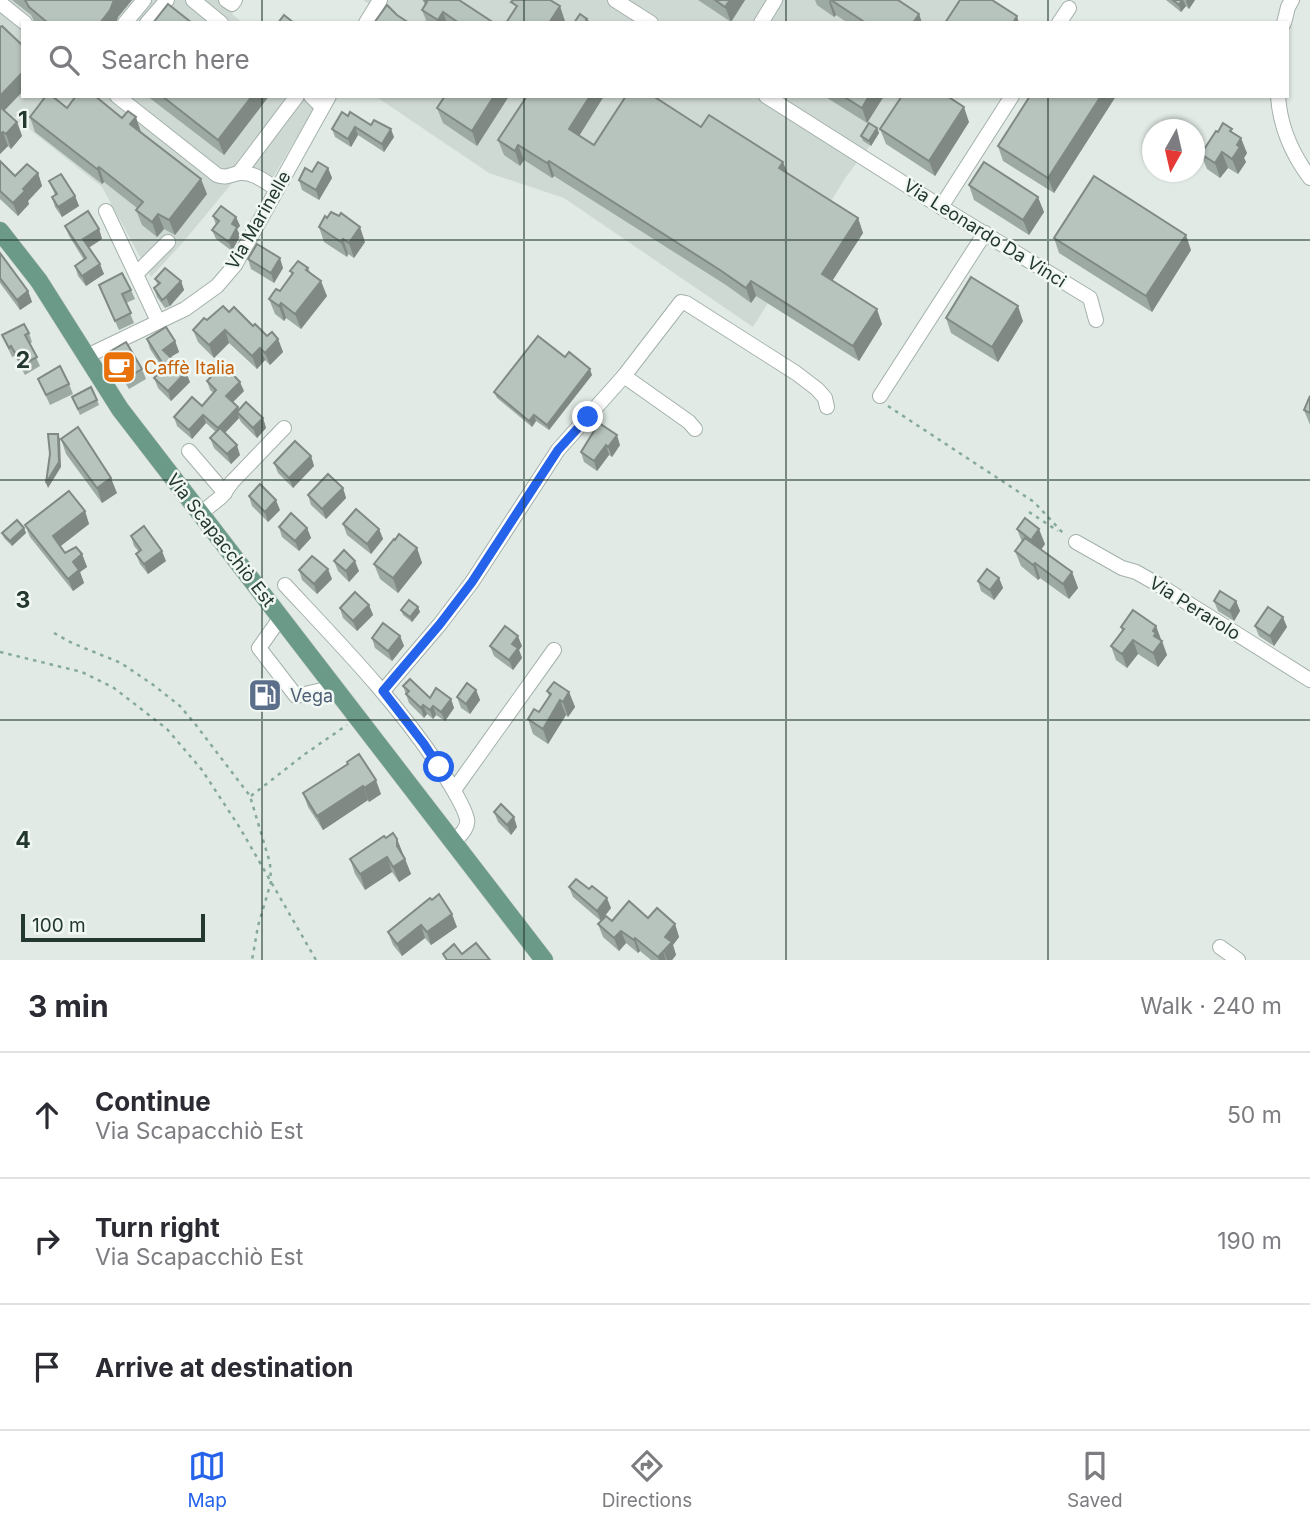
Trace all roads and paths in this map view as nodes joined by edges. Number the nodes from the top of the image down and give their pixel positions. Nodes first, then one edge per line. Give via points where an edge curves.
1 (144, 0) edge
2 (167, 0) edge
3 (193, 0) edge
4 (226, 0) edge
5 (235, 0) edge
6 (380, 0) edge
7 (615, 0) edge
8 (775, 0) edge
9 (1292, 0) edge
10 (0, 3) edge
11 (1069, 8) dead end
12 (22, 21) edge
13 (127, 21) edge
14 (149, 21) edge
15 (219, 21) edge
16 (367, 21) edge
17 (648, 21) edge
18 (762, 21) edge
19 (1060, 21) edge
20 (1284, 21) edge
21 (120, 98) edge
22 (295, 98) edge
23 (769, 98) edge
24 (1011, 98) edge
25 (1278, 98) edge
26 (326, 102) edge
27 (239, 173) junction
28 (1310, 178) edge
29 (277, 189) junction
30 (941, 207) junction
31 (106, 211) dead end
32 (0, 231) edge
33 (985, 233) junction
34 (168, 242) dead end
35 (136, 274) junction
36 (1096, 320) dead end
37 (158, 321) junction
38 (87, 356) junction
39 (624, 376) junction
40 (880, 396) joint
41 (827, 407) dead end
42 (284, 428) dead end
43 (695, 429) dead end
44 (189, 451) dead end
45 (225, 493) junction
46 (1029, 512) dead end
47 (201, 513) junction
48 (1063, 533) junction
49 (1076, 542) joint
50 (285, 585) dead end
51 (281, 617) junction
52 (54, 632) dead end
53 (554, 650) dead end
54 (0, 652) edge
55 (1310, 680) edge
56 (335, 687) junction
57 (383, 691) junction
58 (358, 717) junction
59 (453, 790) junction
60 (250, 796) junction
61 (454, 842) junction
62 (271, 882) junction
63 (1220, 947) dead end
64 (251, 960) edge
65 (316, 960) edge
66 (544, 960) edge
67 (1238, 960) edge

1 - 13 street
2 - 14 street
3 - 15 street
4 - 5 street via 232,4
6 - 16 street
7 - 17 street
8 - 18 street
9 - 20 street
10 - 12 street
11 - 19 street
21 - 27 street via 218,175 224,178
22 - 27 street
23 - 30 street, Via Leonardo Da Vinci
24 - 30 street
25 - 28 street via 1289,142
26 - 29 street, Via Marinelle
27 - 29 street via 253,174
29 - 37 street, Via Marinelle via 235,265 217,286
30 - 33 street, Via Leonardo Da Vinci
31 - 35 street
32 - 38 main road, Via Scapacchiò Est
33 - 36 street, Via Leonardo Da Vinci via 1090,298
33 - 40 street
34 - 35 street
35 - 37 street
37 - 38 street, Via Marinelle
38 - 47 main road, Via Scapacchiò Est via 120,409
39 - 41 street via 681,302 796,373 817,389
39 - 43 street
39 - 57 street via 558,450 472,582
40 - 48 path via 1034,502
42 - 45 street
44 - 45 street
45 - 47 street
46 - 48 path
47 - 51 main road, Via Scapacchiò Est
48 - 49 path
49 - 55 street, Via Perarolo via 1159,585
50 - 57 street, Via Scapacchiò Est
51 - 56 main road, Via Scapacchiò Est
51 - 56 street via 259,648 296,696
52 - 60 path via 121,663 180,706
53 - 59 street
54 - 62 path via 82,672 114,688 167,729 202,770
56 - 58 main road, Via Scapacchiò Est
57 - 59 street, Via Scapacchiò Est
58 - 60 path
58 - 61 main road, Via Scapacchiò Est
59 - 61 street, Via Scapacchiò Est via 467,820
60 - 62 path via 270,863
61 - 66 main road, Via Scapacchiò Est
62 - 64 path
62 - 65 path
63 - 67 street

